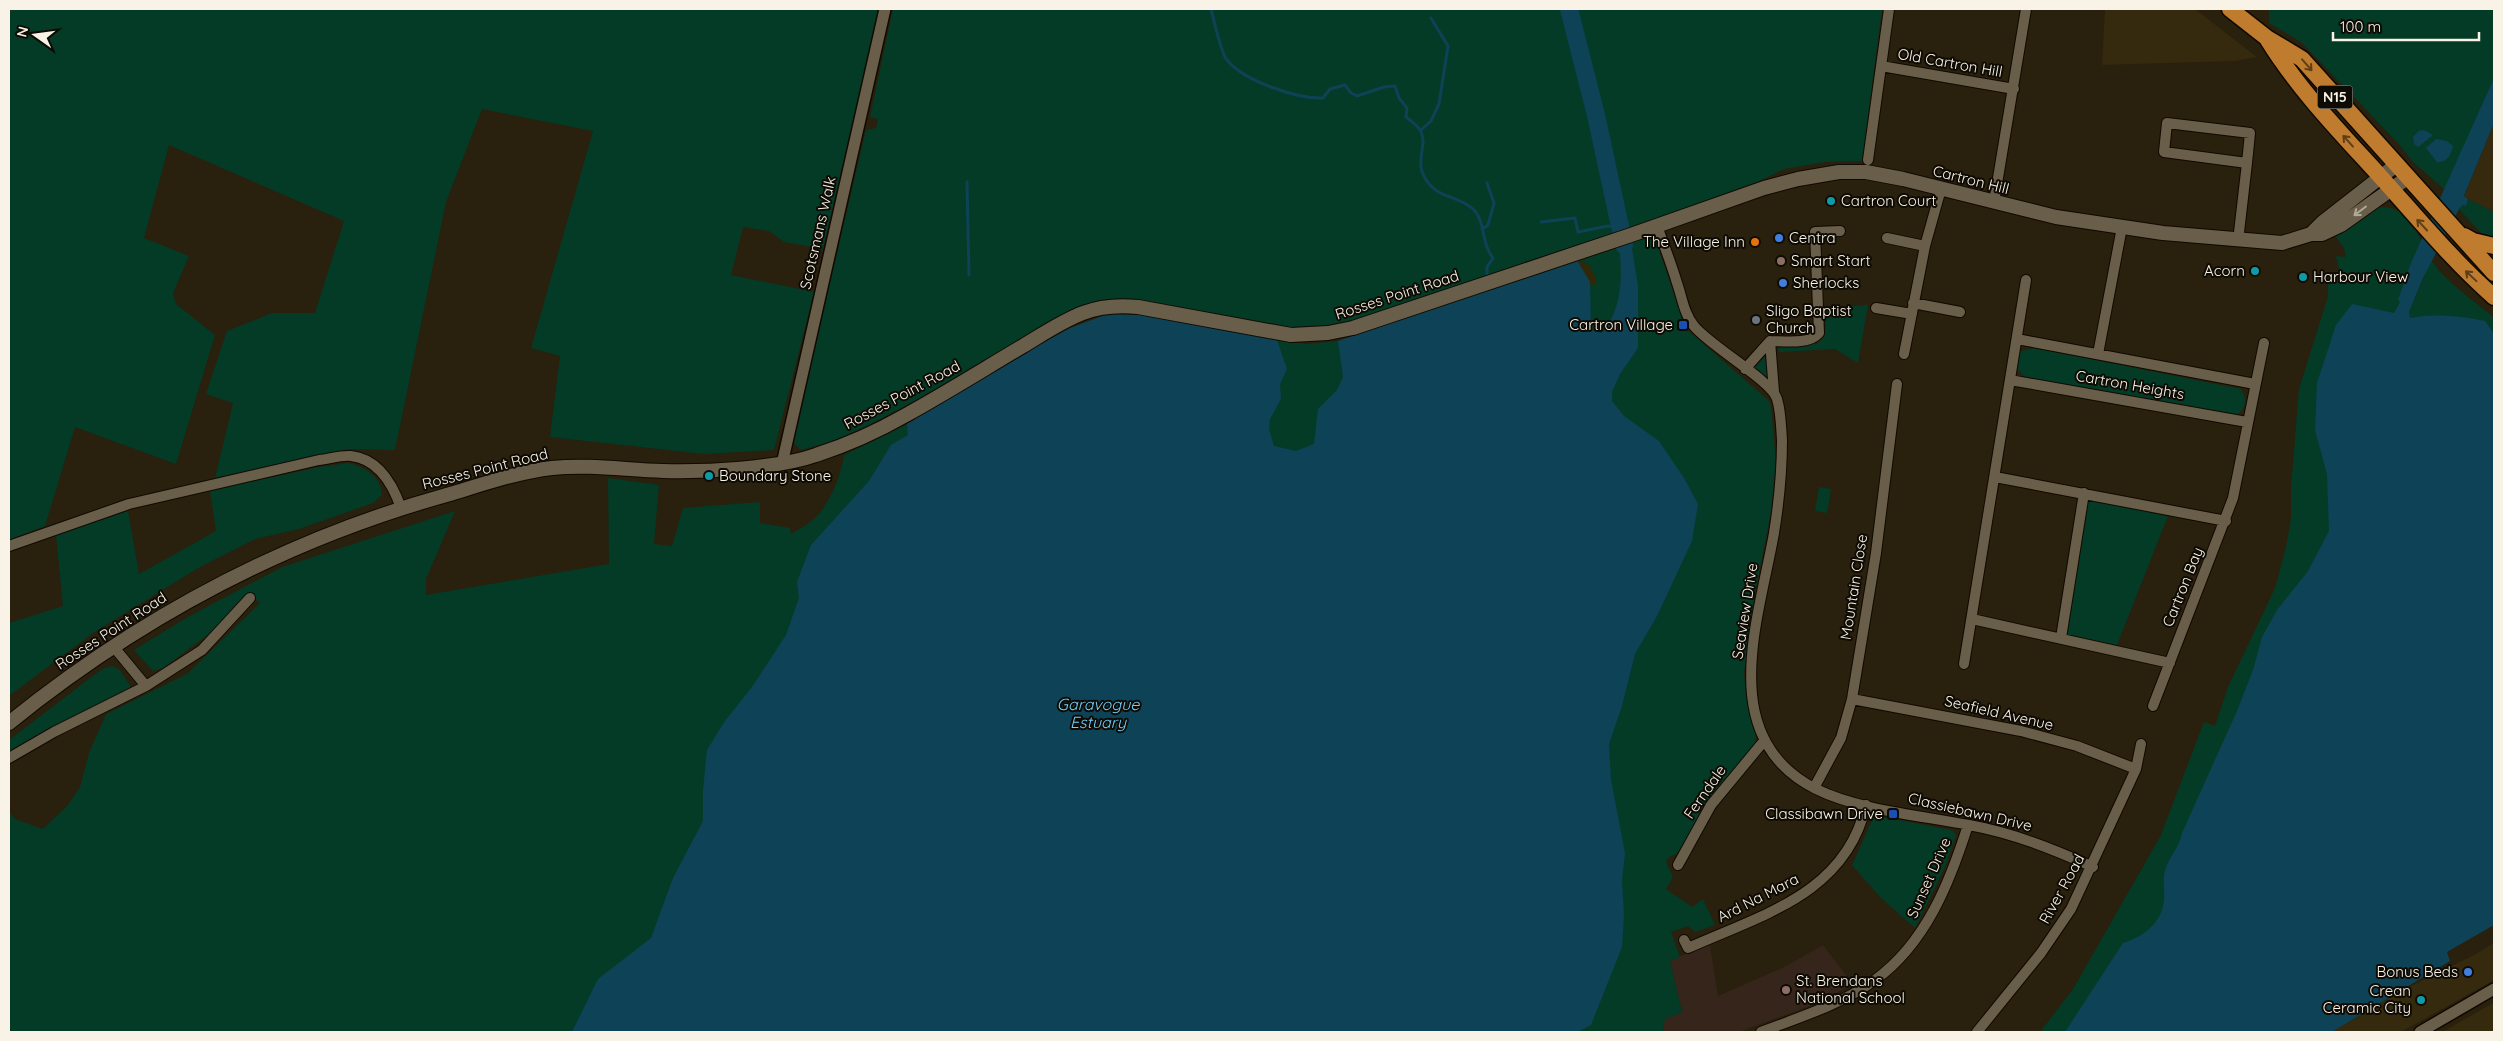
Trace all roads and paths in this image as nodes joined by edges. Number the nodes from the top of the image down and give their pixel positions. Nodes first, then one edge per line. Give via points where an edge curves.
1 (885, 9) edge
2 (1889, 9) edge
3 (2026, 9) edge
4 (2230, 9) edge
5 (2267, 38) junction
6 (1881, 66) junction
7 (2014, 89) junction
8 (1868, 160) dead end
9 (2247, 163) junction
10 (2396, 165) junction
11 (2380, 177) junction
12 (2407, 178) junction
13 (1941, 189) junction
14 (2391, 190) junction
15 (1994, 202) junction
16 (1657, 226) junction
17 (2122, 227) junction
18 (1840, 230) dead end
19 (2454, 230) junction
20 (2311, 234) junction
21 (1631, 236) joint
22 (1887, 238) dead end
23 (2238, 241) junction
24 (1925, 246) junction
25 (2494, 246) edge
26 (2494, 273) edge
27 (2026, 280) dead end
28 (2493, 292) edge
29 (1914, 303) junction
30 (1876, 308) dead end
31 (1960, 312) dead end
32 (1912, 314) junction
33 (2017, 339) junction
34 (1770, 341) junction
35 (2264, 343) dead end
36 (1904, 354) dead end
37 (2098, 354) junction
38 (1745, 369) junction
39 (2010, 380) junction
40 (1897, 384) dead end
41 (2255, 384) junction
42 (1774, 392) junction
43 (2247, 422) junction
44 (782, 464) junction
45 (1995, 477) junction
46 (2084, 493) junction
47 (401, 508) junction
48 (2226, 521) junction
49 (9, 546) edge
50 (250, 598) dead end
51 (1972, 619) junction
52 (2061, 638) junction
53 (113, 646) junction
54 (2170, 663) junction
55 (1964, 664) dead end
56 (146, 686) junction
57 (1852, 699) junction
58 (2153, 706) dead end
59 (9, 723) edge
60 (1764, 741) junction
61 (2142, 744) dead end
62 (9, 758) edge
63 (2136, 769) junction
64 (1814, 788) junction
65 (1866, 805) junction
66 (1968, 825) junction
67 (1678, 865) dead end
68 (2093, 867) junction
69 (1684, 940) dead end
70 (2494, 989) edge
71 (1761, 1032) edge
72 (1977, 1032) edge
73 (2420, 1032) edge

1 - 44 street, Scotsmans Walk
2 - 6 street, Old Cartron Hill
3 - 7 street, Old Cartron Hill
4 - 5 highway, N15
5 -> 10 highway, N15 via 2302,58
11 -> 5 highway, N15 via 2284,66
6 - 7 street, Old Cartron Hill
6 - 8 street, Old Cartron Hill
7 - 15 street, Old Cartron Hill
9 - 9 street via 2164,152 2167,123 2250,133
9 - 23 street
10 - 11 main road, Cartron Hill
10 - 12 highway, N15
11 - 14 highway, N15
11 - 20 main road, Cartron Hill
12 - 14 main road, Cartron Hill
12 - 19 highway, N15
13 - 15 main road, Cartron Hill
13 - 16 main road, Cartron Hill via 1866,172 1838,172 1764,188
13 - 24 street
14 -> 20 main road, Cartron Hill via 2341,225 2322,234
28 -> 14 highway, N15 via 2453,259
15 - 17 main road, Cartron Hill via 2056,217
16 - 21 main road, Cartron Hill
16 - 38 street via 1690,321
17 - 23 main road, Cartron Hill
17 - 37 street, Cartron Heights
18 - 34 street via 1815,232 1819,334 1808,340
19 - 25 highway via 2473,242
19 - 26 highway, N15
20 - 23 main road, Cartron Hill via 2282,243
21 - 44 main road, Rosses Point Road via 1353,328 1328,333 1291,335 1138,307 1100,308 1060,324 904,416 856,440
22 - 24 street
24 - 29 street
27 - 33 street
29 - 31 street
29 - 32 street
30 - 32 street
32 - 36 street
33 - 37 street, Cartron Heights
33 - 39 street
34 - 38 street
34 - 42 street, Seaview Drive
35 - 41 street
37 - 41 street, Cartron Heights
38 - 42 street
39 - 43 street, Cartron Heights
39 - 45 street
40 - 57 street, Mountain Close via 1876,554
41 - 43 street
42 - 60 street, Seaview Drive via 1781,426 1781,478 1754,634 1750,685
43 - 48 street, Cartron Bay via 2239,475
44 - 47 main road, Rosses Point Road via 686,471 551,468
45 - 46 street
45 - 51 street
46 - 48 street
46 - 52 street
47 - 49 street via 387,479 374,464 352,456 319,460 129,504
47 - 53 main road, Rosses Point Road via 270,558 188,600
48 - 54 street, Cartron Bay via 2204,567
50 - 56 street via 202,650
51 - 52 street
51 - 55 street
52 - 54 street
53 - 56 street
53 - 59 main road, Rosses Point Road
54 - 58 street, Cartron Bay
56 - 62 street
57 - 63 street, Seafield Avenue via 2021,730 2077,746
57 - 64 street, Mountain Close via 1841,738
60 - 64 street, Seaview Drive via 1778,762
60 - 67 street, Ferndale via 1711,805
61 - 63 street, River Road
63 - 68 street, River Road
64 - 65 street, Seaview Drive
65 - 66 street, Classiebawn Drive
65 - 69 street, Ard Na Mara via 1861,827 1839,865 1809,890 1740,926 1688,948
66 - 68 street, Classiebawn Drive via 2039,844
66 - 71 street, Sunset Drive via 1956,864 1921,934 1884,972 1831,1005
68 - 72 street, River Road via 2071,909 2041,953
70 - 73 street

